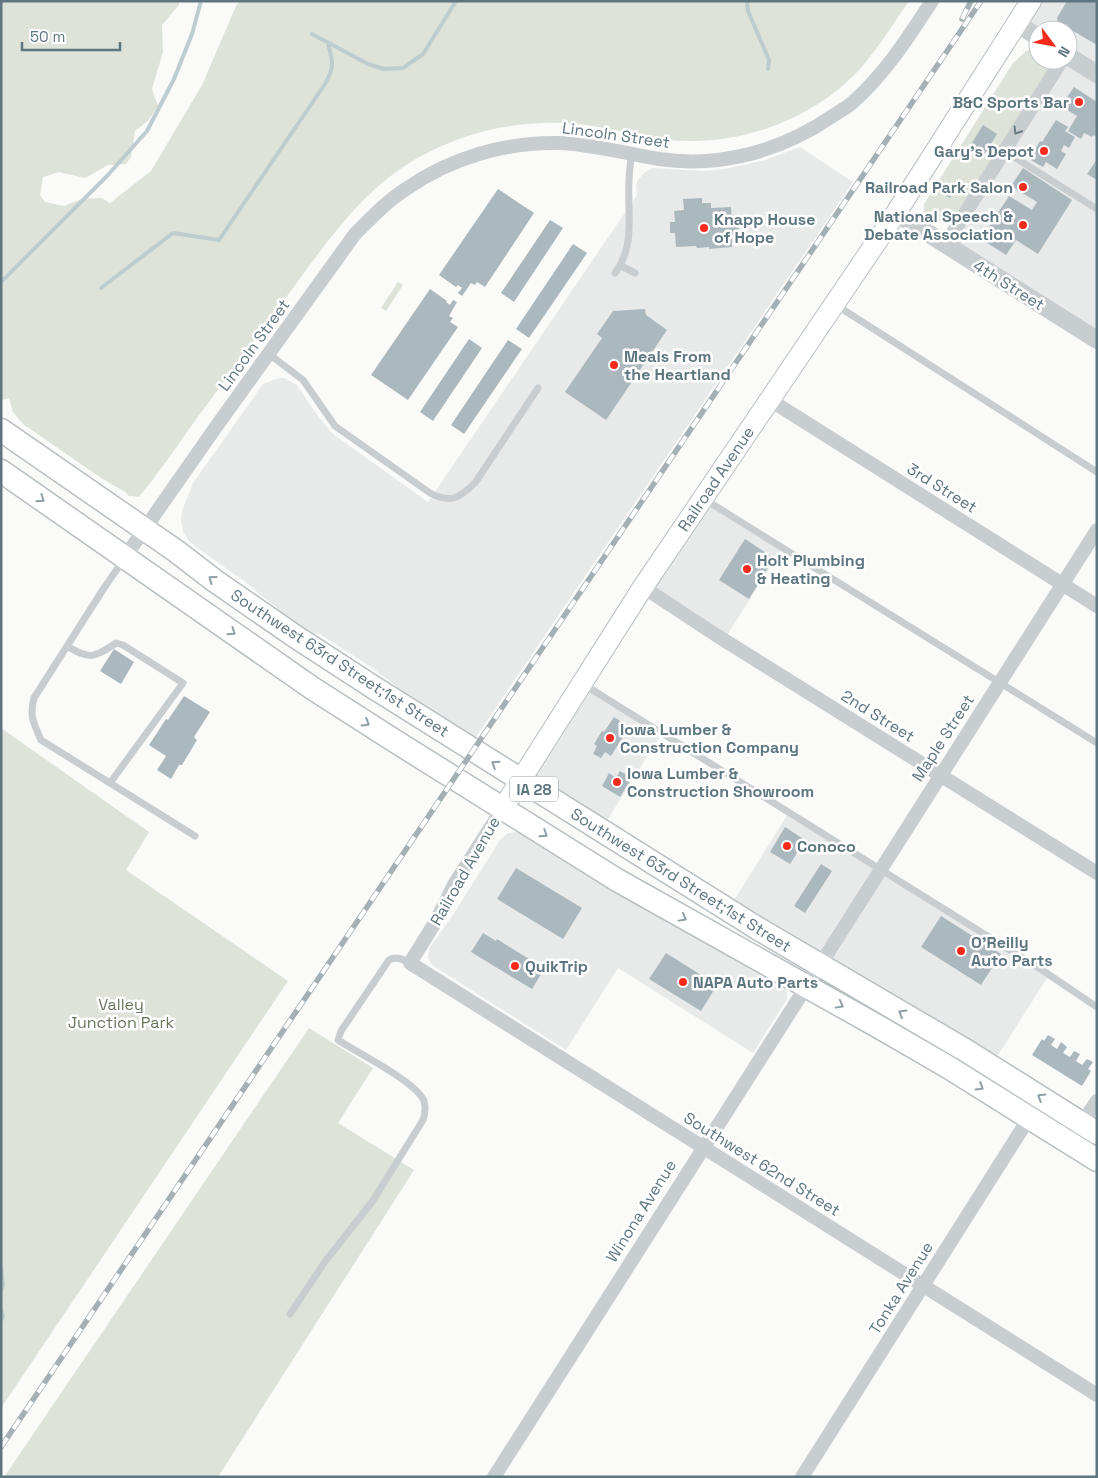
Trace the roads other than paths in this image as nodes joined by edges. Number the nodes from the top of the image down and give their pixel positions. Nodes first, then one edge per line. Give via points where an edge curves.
1 (932, 1) edge
2 (1031, 1) edge
3 (1016, 23) junction
4 (1028, 31) edge
5 (1078, 62) edge
6 (1056, 70) edge
7 (1097, 74) edge
8 (1004, 152) junction
9 (631, 154) junction
10 (1097, 209) edge
11 (896, 213) junction
12 (945, 245) junction
13 (621, 266) junction
14 (615, 273) dead end
15 (636, 273) dead end
16 (834, 304) junction
17 (1097, 340) edge
18 (269, 354) junction
19 (538, 388) dead end
20 (770, 400) junction
21 (1, 430) edge
22 (1, 471) edge
23 (1097, 472) edge
24 (703, 498) junction
25 (144, 529) junction
26 (1097, 530) edge
27 (125, 557) junction
28 (1062, 584) junction
29 (643, 587) junction
30 (1097, 606) edge
31 (67, 646) junction
32 (999, 682) junction
33 (581, 683) junction
34 (1097, 743) edge
35 (940, 775) junction
36 (520, 780) junction
37 (110, 784) junction
38 (503, 808) junction
39 (195, 836) dead end
40 (880, 869) junction
41 (1097, 873) edge
42 (410, 963) junction
43 (819, 965) junction
44 (806, 986) junction
45 (1097, 1008) edge
46 (1097, 1100) edge
47 (1029, 1118) junction
48 (1089, 1128) edge
49 (702, 1148) junction
50 (1097, 1160) edge
51 (923, 1286) junction
52 (290, 1314) dead end
53 (1097, 1395) edge
54 (494, 1477) edge
55 (802, 1477) edge

1 - 9 street, Lincoln Street via 877,77 853,103 792,140 764,151 718,160 686,161
2 - 3 main road, Railroad Avenue
3 - 4 street
3 - 11 main road, Railroad Avenue
5 - 7 street
6 -> 8 street
8 - 10 lane
8 - 12 street
9 - 13 lane via 628,182 630,230
9 - 18 street, Lincoln Street via 560,143 537,144 466,157 436,171 406,189 355,234
11 - 12 street, 4th Street
11 - 16 main road, Railroad Avenue
12 - 17 street, 4th Street
13 - 14 lane
13 - 15 lane
16 - 20 main road, Railroad Avenue
16 - 23 lane
18 - 19 lane via 303,380 335,426 441,499 464,494 475,483
18 - 25 street, Lincoln Street
20 - 24 main road, Railroad Avenue
20 - 28 street, 3rd Street
21 - 25 main road, Southwest 63rd Street;1st Street / IA 28
22 -> 27 main road, Southwest 63rd Street;1st Street / IA 28
24 - 29 main road, Railroad Avenue
24 - 32 lane
25 - 27 street, Lincoln Street
36 -> 25 main road, Southwest 63rd Street;1st Street / IA 28 via 296,637
26 - 28 street, Maple Street
27 - 31 lane
27 -> 38 main road, Southwest 63rd Street;1st Street / IA 28 via 312,688
28 - 30 street, 3rd Street
28 - 32 street, Maple Street
29 - 33 main road, Railroad Avenue
29 - 35 street, 2nd Street
31 - 37 lane via 34,698 32,720 41,740
31 - 37 lane via 89,657 116,643 123,645 183,683
32 - 34 lane
32 - 35 street, Maple Street
33 - 36 main road, Railroad Avenue
33 - 40 lane
35 - 40 street, Maple Street
35 - 41 street, 2nd Street
36 - 38 main road, Railroad Avenue
36 - 43 main road, Southwest 63rd Street;1st Street / IA 28
37 - 39 lane
38 - 42 street, Railroad Avenue via 455,883
38 -> 44 main road, Southwest 63rd Street;1st Street / IA 28 via 617,880
40 - 43 street, Maple Street
40 - 45 lane
42 - 49 street, Southwest 62nd Street
42 - 52 lane via 393,958 385,964 338,1040 389,1070 417,1092 424,1099 423,1120 372,1202 324,1263
43 - 44 street, Winona Avenue
48 -> 43 main road, Southwest 63rd Street;1st Street / IA 28 via 965,1050
44 -> 47 main road, Southwest 63rd Street;1st Street / IA 28
44 - 49 street, Winona Avenue
46 - 48 street
47 - 50 main road, Southwest 63rd Street;1st Street / IA 28
47 - 51 street, Tonka Avenue
49 - 51 street, Southwest 62nd Street
49 - 54 street, Winona Avenue
51 - 53 street, Southwest 62nd Street
51 - 55 street, Tonka Avenue

